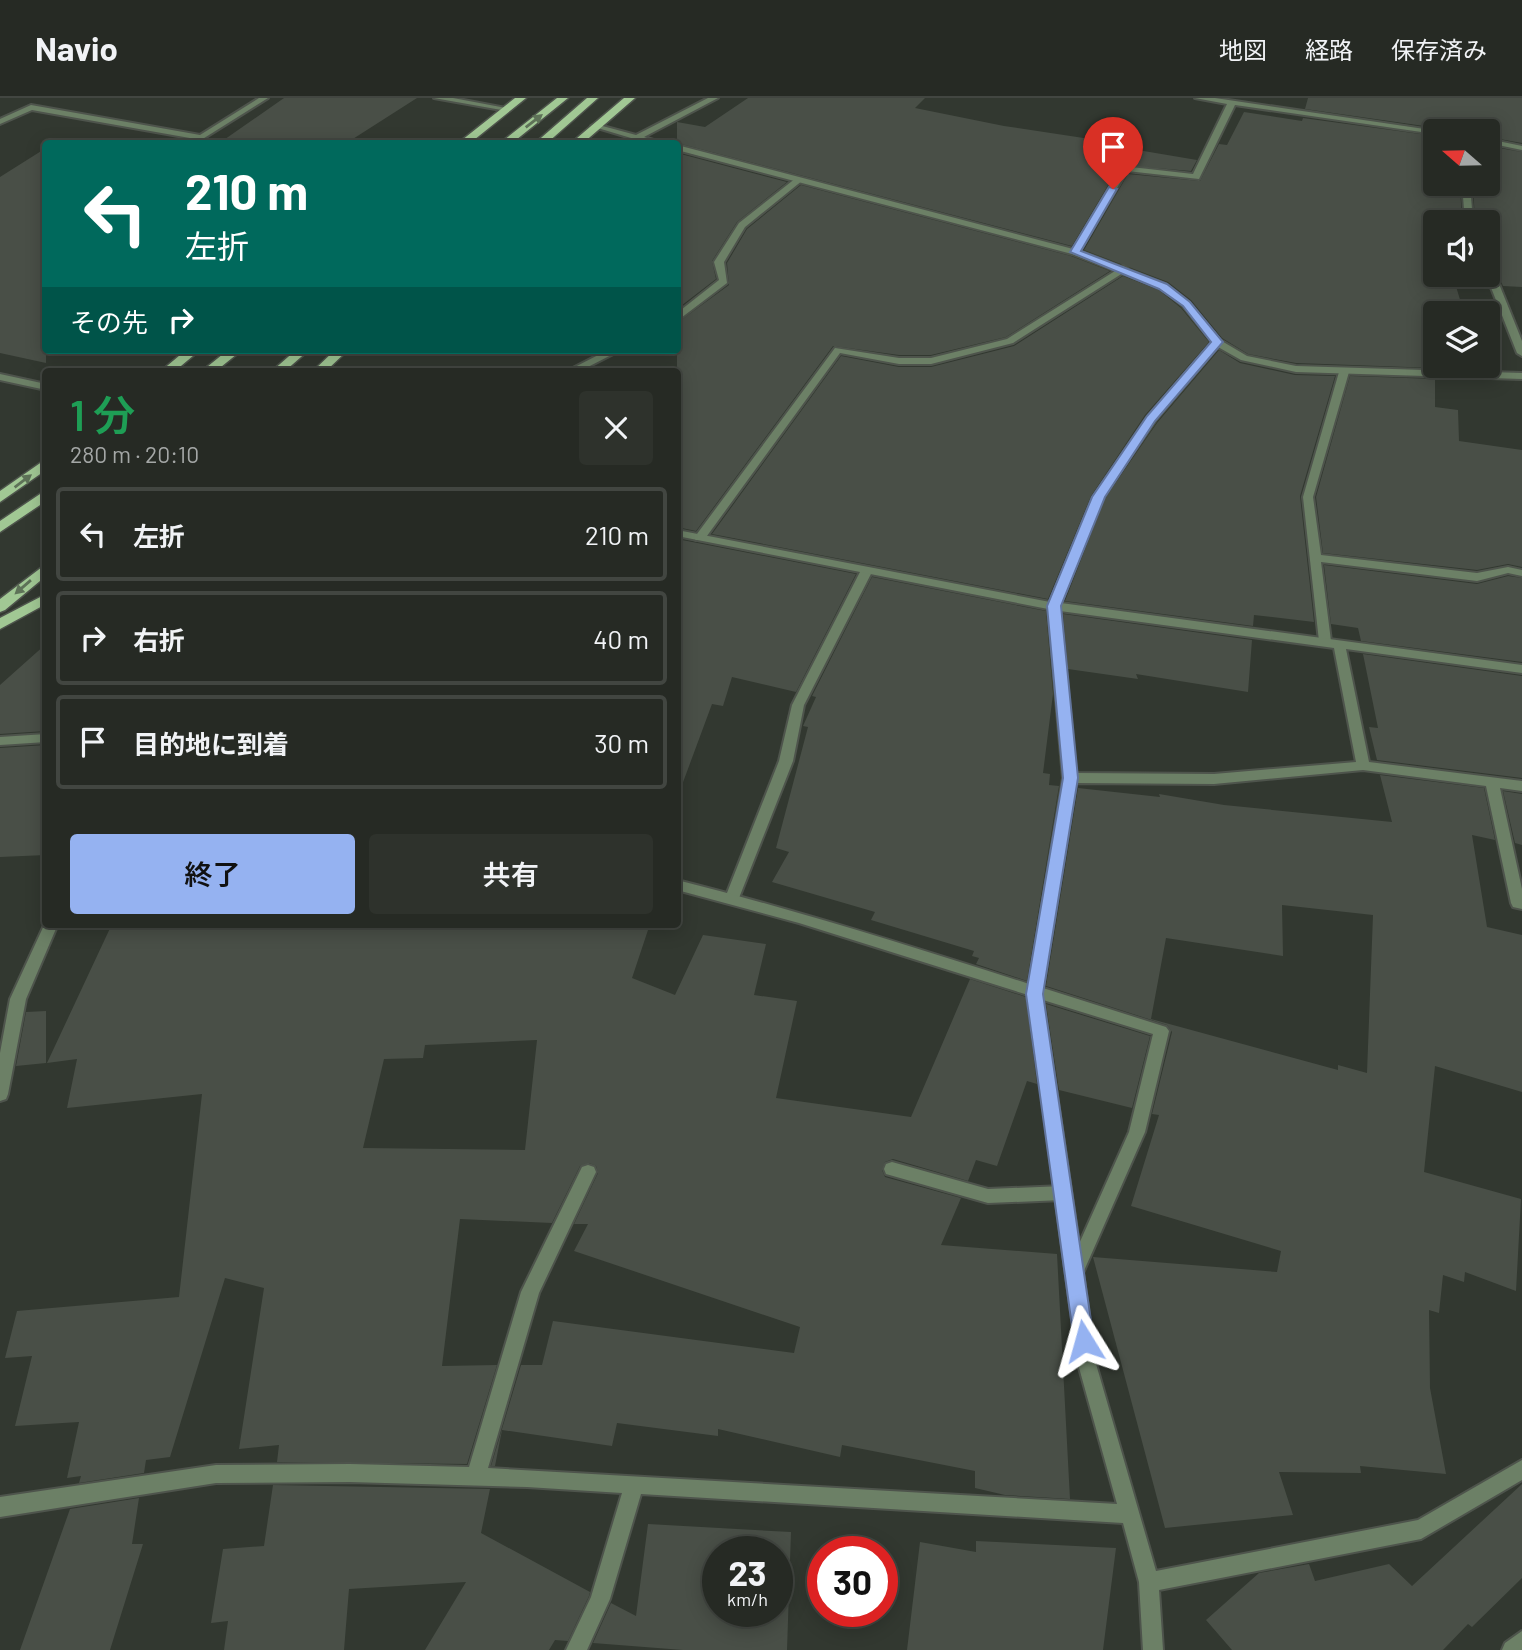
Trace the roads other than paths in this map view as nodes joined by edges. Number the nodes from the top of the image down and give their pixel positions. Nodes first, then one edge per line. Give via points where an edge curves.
1 (264, 98) edge
2 (438, 98) edge
3 (521, 98) edge
4 (563, 98) edge
5 (593, 98) edge
6 (630, 98) edge
7 (714, 98) edge
8 (1199, 98) edge
9 (1277, 98) edge
10 (1232, 103) junction
11 (507, 109) junction
12 (1265, 109) junction
13 (0, 122) edge
14 (595, 126) junction
15 (1423, 130) edge
16 (638, 137) junction
17 (467, 140) edge
18 (509, 140) edge
19 (543, 140) edge
20 (579, 140) edge
21 (648, 140) edge
22 (1500, 143) edge
23 (1522, 148) edge
24 (681, 149) edge
25 (799, 180) junction
26 (1075, 252) junction
27 (1123, 269) junction
28 (1495, 287) edge
29 (681, 315) edge
30 (1217, 342) junction
31 (1522, 353) edge
32 (189, 354) edge
33 (231, 354) edge
34 (298, 354) edge
35 (338, 354) edge
36 (608, 354) edge
37 (171, 368) edge
38 (212, 368) edge
39 (282, 368) edge
40 (322, 368) edge
41 (578, 368) edge
42 (1344, 372) junction
43 (1522, 376) edge
44 (0, 377) edge
45 (42, 386) edge
46 (42, 466) edge
47 (42, 497) edge
48 (0, 498) edge
49 (0, 528) edge
50 (681, 534) edge
51 (701, 538) junction
52 (1315, 558) junction
53 (867, 570) junction
54 (42, 571) edge
55 (1522, 573) edge
56 (42, 600) edge
57 (1054, 606) junction
58 (0, 607) edge
59 (0, 624) edge
60 (1332, 642) junction
61 (1522, 669) edge
62 (42, 738) edge
63 (0, 741) edge
64 (1363, 766) junction
65 (1070, 778) junction
66 (1492, 782) junction
67 (1522, 786) edge
68 (681, 886) edge
69 (732, 898) junction
70 (1522, 904) edge
71 (49, 928) edge
72 (1035, 994) junction
73 (0, 1094) edge
74 (892, 1169) dead end
75 (588, 1172) dead end
76 (1063, 1193) junction
77 (1074, 1273) junction
78 (1522, 1469) edge
79 (476, 1476) junction
80 (634, 1484) junction
81 (0, 1507) edge
82 (1130, 1514) junction
83 (1149, 1582) junction
84 (1522, 1641) edge
85 (576, 1650) edge
86 (1153, 1650) edge
87 (1512, 1650) edge

1 - 13 street via 201,138 31,107
2 - 11 street
3 - 11 main road
18 -> 4 main road
5 - 19 main road
6 - 14 main road
7 - 16 street
8 - 10 street
9 - 12 street
10 - 12 street
10 - 26 street via 1196,177 1125,168
11 - 17 main road
12 - 15 street
14 - 16 street
14 - 20 main road
16 - 21 street
22 - 23 street
24 - 25 street
25 - 26 street
25 - 29 street via 742,225 719,262 724,281
26 - 27 street
27 - 30 street via 1163,286 1186,304
27 - 51 street via 1010,341 932,361 838,350
28 - 31 street
30 - 42 street via 1244,358 1296,369
30 - 57 street via 1151,419 1098,497
32 - 37 main road
33 - 38 main road
34 - 39 main road
35 - 40 main road
36 - 41 street
42 - 43 street
42 - 52 street via 1308,497
44 - 45 street
48 -> 46 main road
47 - 49 main road
50 - 51 street
51 - 53 street
52 - 55 street via 1477,577 1508,570
52 - 60 street
53 - 57 street
53 - 69 street via 798,705 786,761
54 -> 58 main road
56 - 59 main road
57 - 60 street
57 - 65 street
60 - 61 street
60 - 64 street
62 - 63 street
64 - 65 street via 1214,779
64 - 66 street
65 - 72 street
66 - 67 street
66 - 70 street via 1518,903
68 - 69 street
69 - 72 street
71 - 73 street via 18,999
72 - 76 street
72 - 77 street via 1161,1031 1137,1132
74 - 76 street via 988,1196
75 - 79 street via 530,1292
76 - 77 street
77 - 82 street via 1087,1364
78 - 83 street via 1422,1529
79 - 80 street
79 - 81 street via 216,1474
80 - 82 street
80 - 85 street via 600,1599
82 - 83 street
83 - 86 street
84 - 87 street

